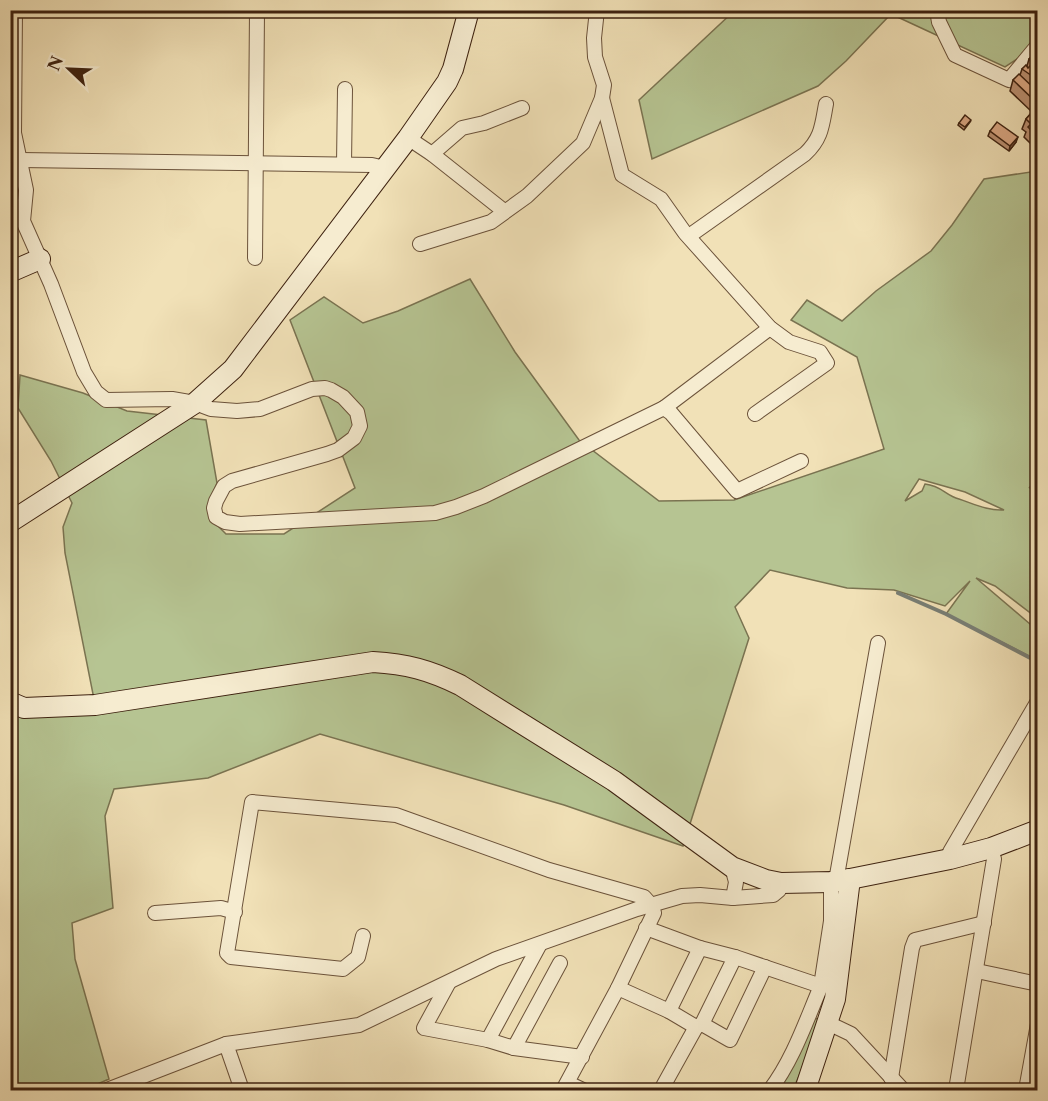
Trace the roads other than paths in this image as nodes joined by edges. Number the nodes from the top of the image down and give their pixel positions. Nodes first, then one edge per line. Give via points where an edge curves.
1 (15, 10) edge
2 (257, 10) edge
3 (469, 10) edge
4 (597, 10) edge
5 (937, 10) edge
6 (1038, 45) edge
7 (345, 89) dead end
8 (602, 98) junction
9 (826, 104) dead end
10 (522, 108) dead end
11 (408, 138) junction
12 (432, 154) junction
13 (20, 160) junction
14 (256, 162) junction
15 (344, 164) junction
16 (385, 168) junction
17 (504, 211) junction
18 (689, 236) junction
19 (420, 244) dead end
20 (255, 258) dead end
21 (40, 260) junction
22 (10, 272) edge
23 (770, 328) junction
24 (195, 403) junction
25 (664, 408) junction
26 (755, 414) dead end
27 (801, 461) dead end
28 (10, 522) edge
29 (878, 644) dead end
30 (1038, 701) edge
31 (10, 702) edge
32 (1038, 830) edge
33 (991, 848) junction
34 (950, 859) junction
35 (732, 867) junction
36 (839, 880) junction
37 (782, 883) junction
38 (733, 898) junction
39 (652, 906) junction
40 (235, 912) junction
41 (155, 914) dead end
42 (984, 923) junction
43 (646, 928) junction
44 (363, 936) dead end
45 (540, 944) junction
46 (700, 948) junction
47 (735, 957) junction
48 (560, 963) dead end
49 (765, 968) junction
50 (977, 971) junction
51 (447, 984) junction
52 (1038, 984) edge
53 (821, 986) junction
54 (618, 988) junction
55 (669, 1011) junction
56 (828, 1023) junction
57 (1038, 1024) edge
58 (699, 1026) junction
59 (488, 1040) junction
60 (226, 1044) junction
61 (514, 1048) junction
62 (582, 1057) junction
63 (891, 1078) junction
64 (130, 1086) edge
65 (566, 1087) edge
66 (107, 1090) edge
67 (242, 1090) edge
68 (583, 1090) edge
69 (661, 1090) edge
70 (771, 1090) edge
71 (806, 1090) edge
72 (903, 1090) edge
73 (956, 1090) edge
74 (1026, 1090) edge

1 - 13 street via 14,133
2 - 14 street
3 - 11 street via 447,82
4 - 8 street via 595,57 604,85
5 - 6 street via 955,55 1010,80
7 - 15 street
8 - 17 street via 583,143 527,196
8 - 18 street via 622,175 661,200
9 - 18 street via 815,144
10 - 12 street via 462,128
11 - 12 street
11 - 16 street
12 - 17 street
13 - 14 street
13 - 21 street via 26,190 23,221
14 - 15 street
14 - 20 street
15 - 16 street
16 - 24 street via 242,358
17 - 19 street via 491,222
18 - 23 street
21 - 22 street
21 - 24 street via 84,372 101,398
23 - 25 street
23 - 26 street via 789,342 820,352 827,363
24 - 25 street via 211,409 260,409 312,389 325,388 343,397 360,419 354,438 338,450 252,474 224,486 214,513 219,520 240,524 435,513 484,496
24 - 28 street
25 - 27 street via 737,490
29 - 36 street
30 - 34 street via 950,852
31 - 35 street via 24,708 95,705 373,662 404,664 460,685 614,781
32 - 33 street
33 - 34 street
33 - 42 street via 994,859
34 - 36 street
35 - 37 street
35 - 38 street via 736,882
36 - 37 street
36 - 53 street
36 - 56 street via 841,967
37 - 38 street via 773,896
38 - 39 street via 700,895
39 - 40 street via 644,897 549,870 396,814 252,802
39 - 43 street via 654,913
39 - 45 street
40 - 41 street via 221,908
40 - 44 street via 227,953 231,957 343,969 358,957
42 - 50 street
42 - 63 street via 915,940
43 - 46 street
43 - 54 street
45 - 51 street via 496,959
45 - 59 street
46 - 47 street
46 - 55 street
47 - 49 street
47 - 58 street
48 - 61 street
49 - 53 street
49 - 58 street via 730,1040
50 - 52 street
50 - 73 street
51 - 59 street via 424,1028
51 - 60 street via 358,1026
53 - 70 street via 791,1056
54 - 55 street
54 - 62 street
55 - 58 street
56 - 63 street via 851,1034
56 - 71 street
57 - 74 street
58 - 69 street
59 - 61 street
60 - 64 street
60 - 67 street
61 - 62 street
62 - 65 street
63 - 72 street
64 - 66 street
65 - 68 street

